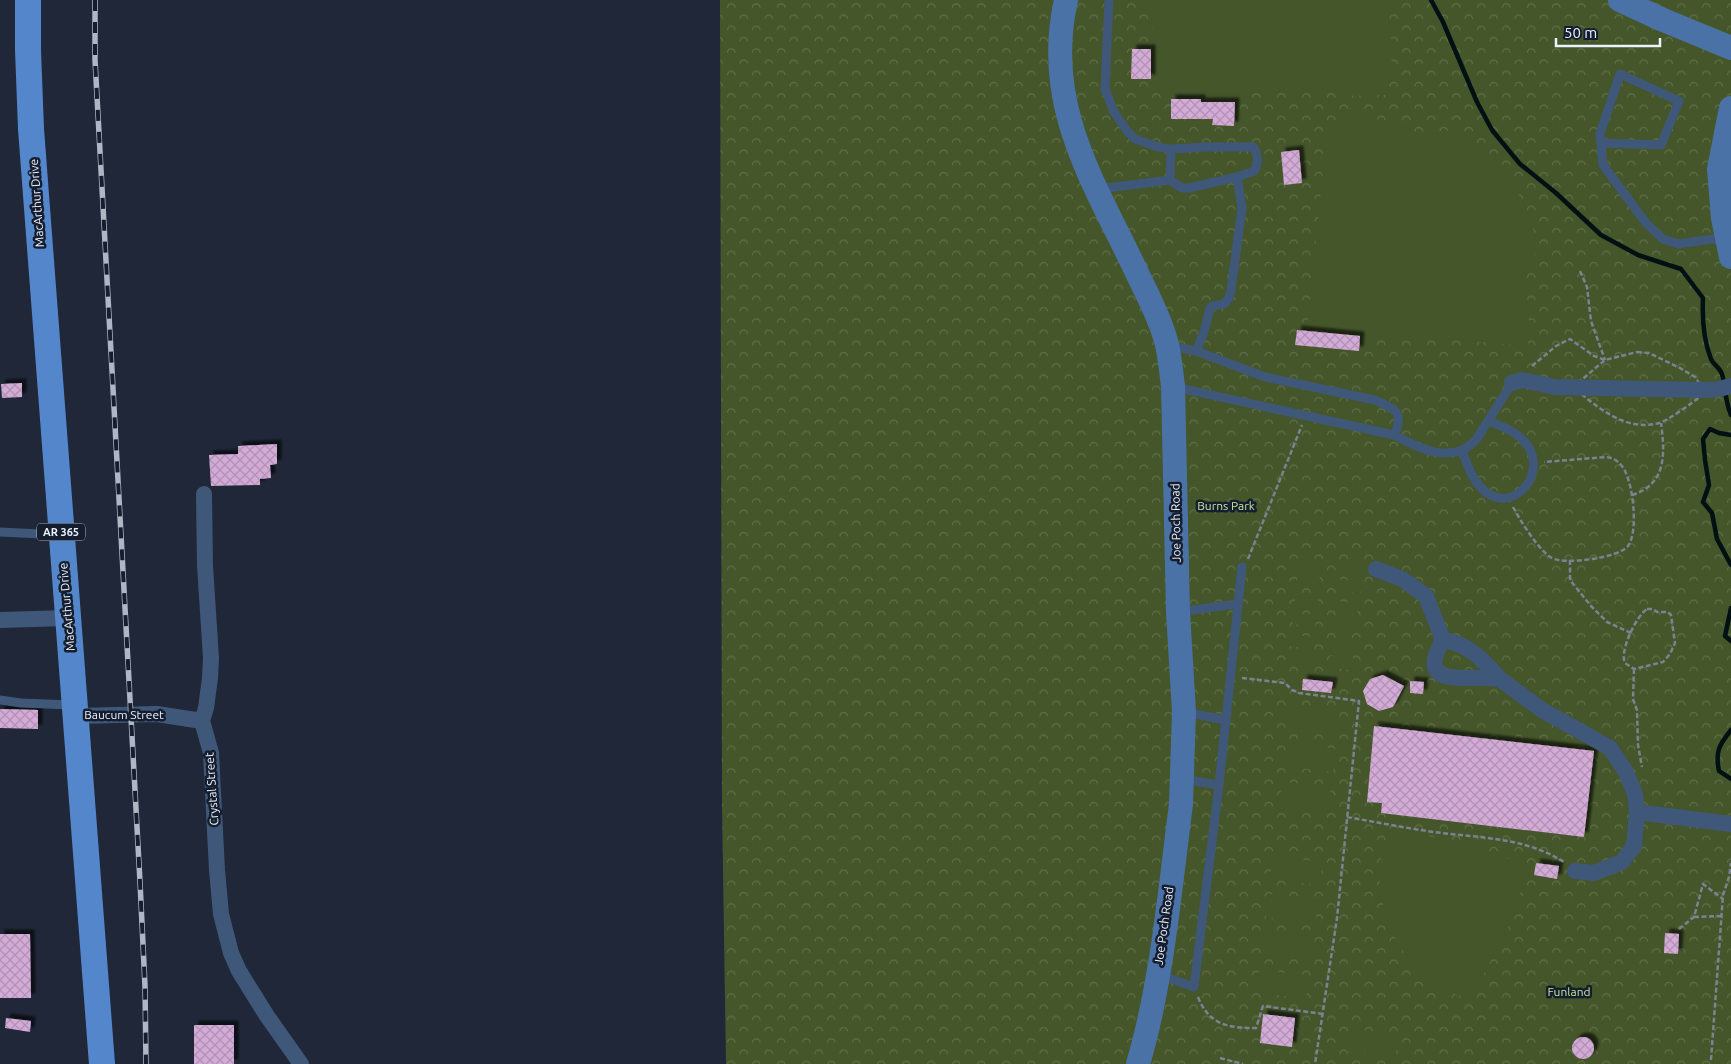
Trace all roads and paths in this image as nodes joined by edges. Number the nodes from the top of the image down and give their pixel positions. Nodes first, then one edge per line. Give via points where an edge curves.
1 (28, 0) edge
2 (1066, 0) edge
3 (1109, 0) edge
4 (1620, 0) edge
5 (1731, 48) edge
6 (1731, 108) edge
7 (1601, 144) junction
8 (1171, 149) junction
9 (1238, 177) junction
10 (1170, 180) junction
11 (1096, 189) junction
12 (1729, 247) edge
13 (1580, 271) dead end
14 (1167, 345) junction
15 (1196, 351) junction
16 (1605, 360) junction
17 (1512, 383) junction
18 (1173, 386) junction
19 (1573, 387) junction
20 (1719, 388) edge
21 (1306, 414) junction
22 (1489, 421) junction
23 (1661, 423) junction
24 (1394, 435) junction
25 (1462, 451) junction
26 (1532, 463) junction
27 (204, 494) dead end
28 (1632, 495) junction
29 (1509, 498) junction
30 (0, 532) edge
31 (61, 535) junction
32 (1570, 560) junction
33 (1242, 567) joint
34 (1376, 569) dead end
35 (1237, 604) junction
36 (1178, 612) junction
37 (67, 618) junction
38 (0, 620) edge
39 (1631, 633) junction
40 (1443, 640) junction
41 (1634, 669) junction
42 (1230, 677) junction
43 (1500, 679) junction
44 (0, 700) edge
45 (75, 710) junction
46 (1184, 712) junction
47 (1226, 720) junction
48 (202, 721) junction
49 (1643, 775) dead end
50 (1182, 779) junction
51 (1219, 785) junction
52 (1637, 812) junction
53 (1347, 817) junction
54 (1731, 824) edge
55 (1731, 863) edge
56 (1575, 871) joint
57 (1722, 899) junction
58 (1722, 916) junction
59 (1694, 917) junction
60 (1679, 929) dead end
61 (1158, 974) junction
62 (1194, 987) junction
63 (1323, 1014) junction
64 (1220, 1058) dead end
65 (1711, 1060) dead end
66 (102, 1064) edge
67 (300, 1064) edge
68 (1138, 1064) edge
69 (1244, 1064) edge
70 (1315, 1064) edge

1 - 31 main road, MacArthur Drive / AR 365 via 31,129
2 - 11 street, Joe Poch Road via 1061,22 1059,69 1072,131
3 - 8 lane via 1104,81 1110,102 1135,139
4 - 5 street
6 - 12 street via 1719,170
7 - 7 lane via 1600,134 1620,74 1679,100 1661,145
7 - 12 lane via 1603,165 1646,223 1663,239 1678,244
8 - 9 lane via 1253,147 1257,168
8 - 10 lane
9 - 10 lane via 1189,188 1182,188
9 - 15 lane via 1242,208 1231,290 1224,304 1210,308
10 - 11 lane
11 - 14 street, Joe Poch Road via 1160,321
13 - 16 path via 1587,287 1591,321
14 - 15 lane
14 - 18 street, Joe Poch Road
15 - 24 lane via 1265,377 1375,400 1397,412 1399,424
16 - 17 path via 1570,339 1556,346
16 - 19 path
16 - 20 path via 1637,352 1649,353
17 - 19 street via 1522,380
17 - 22 lane
18 - 21 lane
18 - 36 street, Joe Poch Road
19 - 20 street
19 - 23 path via 1614,418 1639,425
20 - 23 path
21 - 24 lane
21 - 33 path via 1249,557
22 - 25 lane via 1476,440
22 - 26 lane via 1524,440
23 - 28 path via 1664,446 1656,479 1642,492
24 - 25 lane via 1432,451
25 - 29 lane via 1479,486 1496,498
26 - 28 path via 1614,458 1628,478
26 - 29 lane via 1528,485
27 - 48 street, Crystal Street via 210,678
28 - 32 path via 1632,540 1623,551 1603,557
29 - 32 path via 1519,519 1546,554 1554,559
30 - 31 lane
31 - 37 main road, MacArthur Drive / AR 365
32 - 39 path via 1570,580 1591,606 1606,622
33 - 35 lane
34 - 40 street via 1402,579 1426,596
35 - 36 lane
35 - 42 lane
36 - 46 street, Joe Poch Road
37 - 38 street
37 - 45 main road, MacArthur Drive / AR 365
39 - 41 path via 1623,659
39 - 41 path via 1644,612 1651,609 1668,612 1676,643 1663,662
40 - 43 street via 1465,646
40 - 43 street via 1435,656 1435,671 1450,677
41 - 49 path via 1633,699 1637,710
42 - 47 lane
42 - 53 path via 1284,683 1299,693 1359,700
43 - 52 street via 1542,710 1610,748 1626,772 1635,794
44 - 45 lane
45 - 48 street, Baucum Street via 157,714
45 - 66 main road, MacArthur Drive / AR 365
46 - 47 lane
46 - 50 street, Joe Poch Road
47 - 51 lane
48 - 67 street, Crystal Street via 211,753 220,905 231,953 248,988
50 - 51 lane
50 - 61 street, Joe Poch Road
51 - 62 lane
52 - 54 street
52 - 56 street via 1634,846 1622,862 1594,873
53 - 56 path via 1399,828 1515,842 1554,856
53 - 63 path
55 - 57 path
57 - 58 path
57 - 59 path via 1703,884
58 - 59 path
58 - 65 path
59 - 60 path
61 - 62 lane
61 - 68 street, Joe Poch Road
62 - 63 path via 1206,1013 1228,1025 1256,1028 1263,1006
63 - 70 path
64 - 69 path

